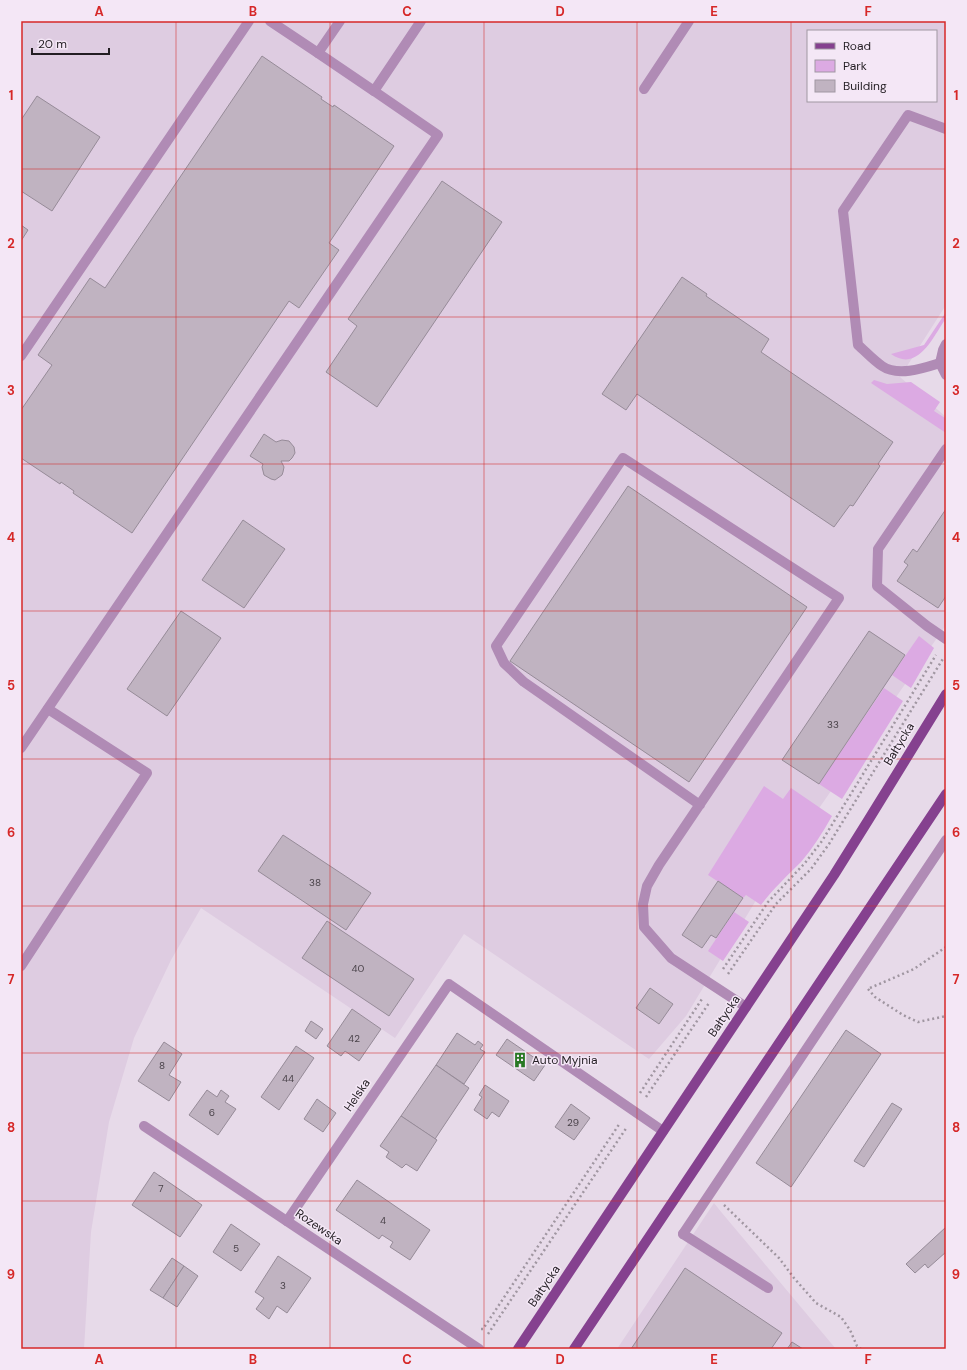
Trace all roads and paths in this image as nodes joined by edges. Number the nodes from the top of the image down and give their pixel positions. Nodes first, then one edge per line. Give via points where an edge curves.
1 (249, 21) edge
2 (270, 21) edge
3 (340, 21) edge
4 (421, 21) edge
5 (689, 21) edge
6 (318, 53) junction
7 (644, 89) dead end
8 (374, 91) junction
9 (946, 129) edge
10 (946, 344) edge
11 (21, 356) edge
12 (940, 363) junction
13 (946, 375) edge
14 (946, 449) edge
15 (946, 639) edge
16 (937, 653) dead end
17 (942, 659) dead end
18 (946, 694) edge
19 (48, 709) junction
20 (21, 748) edge
21 (946, 794) edge
22 (700, 805) junction
23 (946, 840) edge
24 (946, 947) edge
25 (21, 966) edge
26 (719, 974) dead end
27 (727, 976) dead end
28 (868, 989) junction
29 (704, 997) dead end
30 (838, 1001) junction
31 (709, 1002) dead end
32 (746, 1007) junction
33 (946, 1016) edge
34 (639, 1096) dead end
35 (644, 1100) dead end
36 (621, 1122) dead end
37 (144, 1126) dead end
38 (626, 1128) dead end
39 (663, 1131) junction
40 (710, 1193) junction
41 (287, 1221) junction
42 (768, 1288) dead end
43 (476, 1328) dead end
44 (491, 1330) dead end
45 (479, 1349) edge
46 (518, 1349) edge
47 (574, 1349) edge
48 (861, 1349) edge

1 - 11 street
2 - 6 street
3 - 6 street
4 - 8 street
5 - 7 street
6 - 8 street
8 - 19 street via 438,135
9 - 12 street via 908,115 843,211 858,345 883,367 899,371
10 - 12 street
12 - 13 street
14 - 15 street via 878,549 877,586
16 - 26 path via 822,841 768,902
17 - 27 path via 829,844 811,869 776,904
18 - 32 main road, Bałtycka via 870,819
19 - 20 street
19 - 25 street via 147,773
21 - 47 main road
22 - 22 street via 524,682 504,663 496,646 623,458 839,598
22 - 32 street via 647,886 643,904 644,927 671,958
23 - 30 street
24 - 28 path via 914,969
28 - 30 path
28 - 33 path via 875,998 918,1022
29 - 34 path
30 - 40 street
31 - 35 path
32 - 39 main road, Bałtycka
36 - 43 path via 483,1329
37 - 41 street, Rozewska
38 - 44 path
39 - 41 street, Helska via 449,984
39 - 46 main road, Bałtycka
40 - 42 street via 683,1234
40 - 48 path via 779,1258 816,1303 841,1317
41 - 45 street, Rozewska

